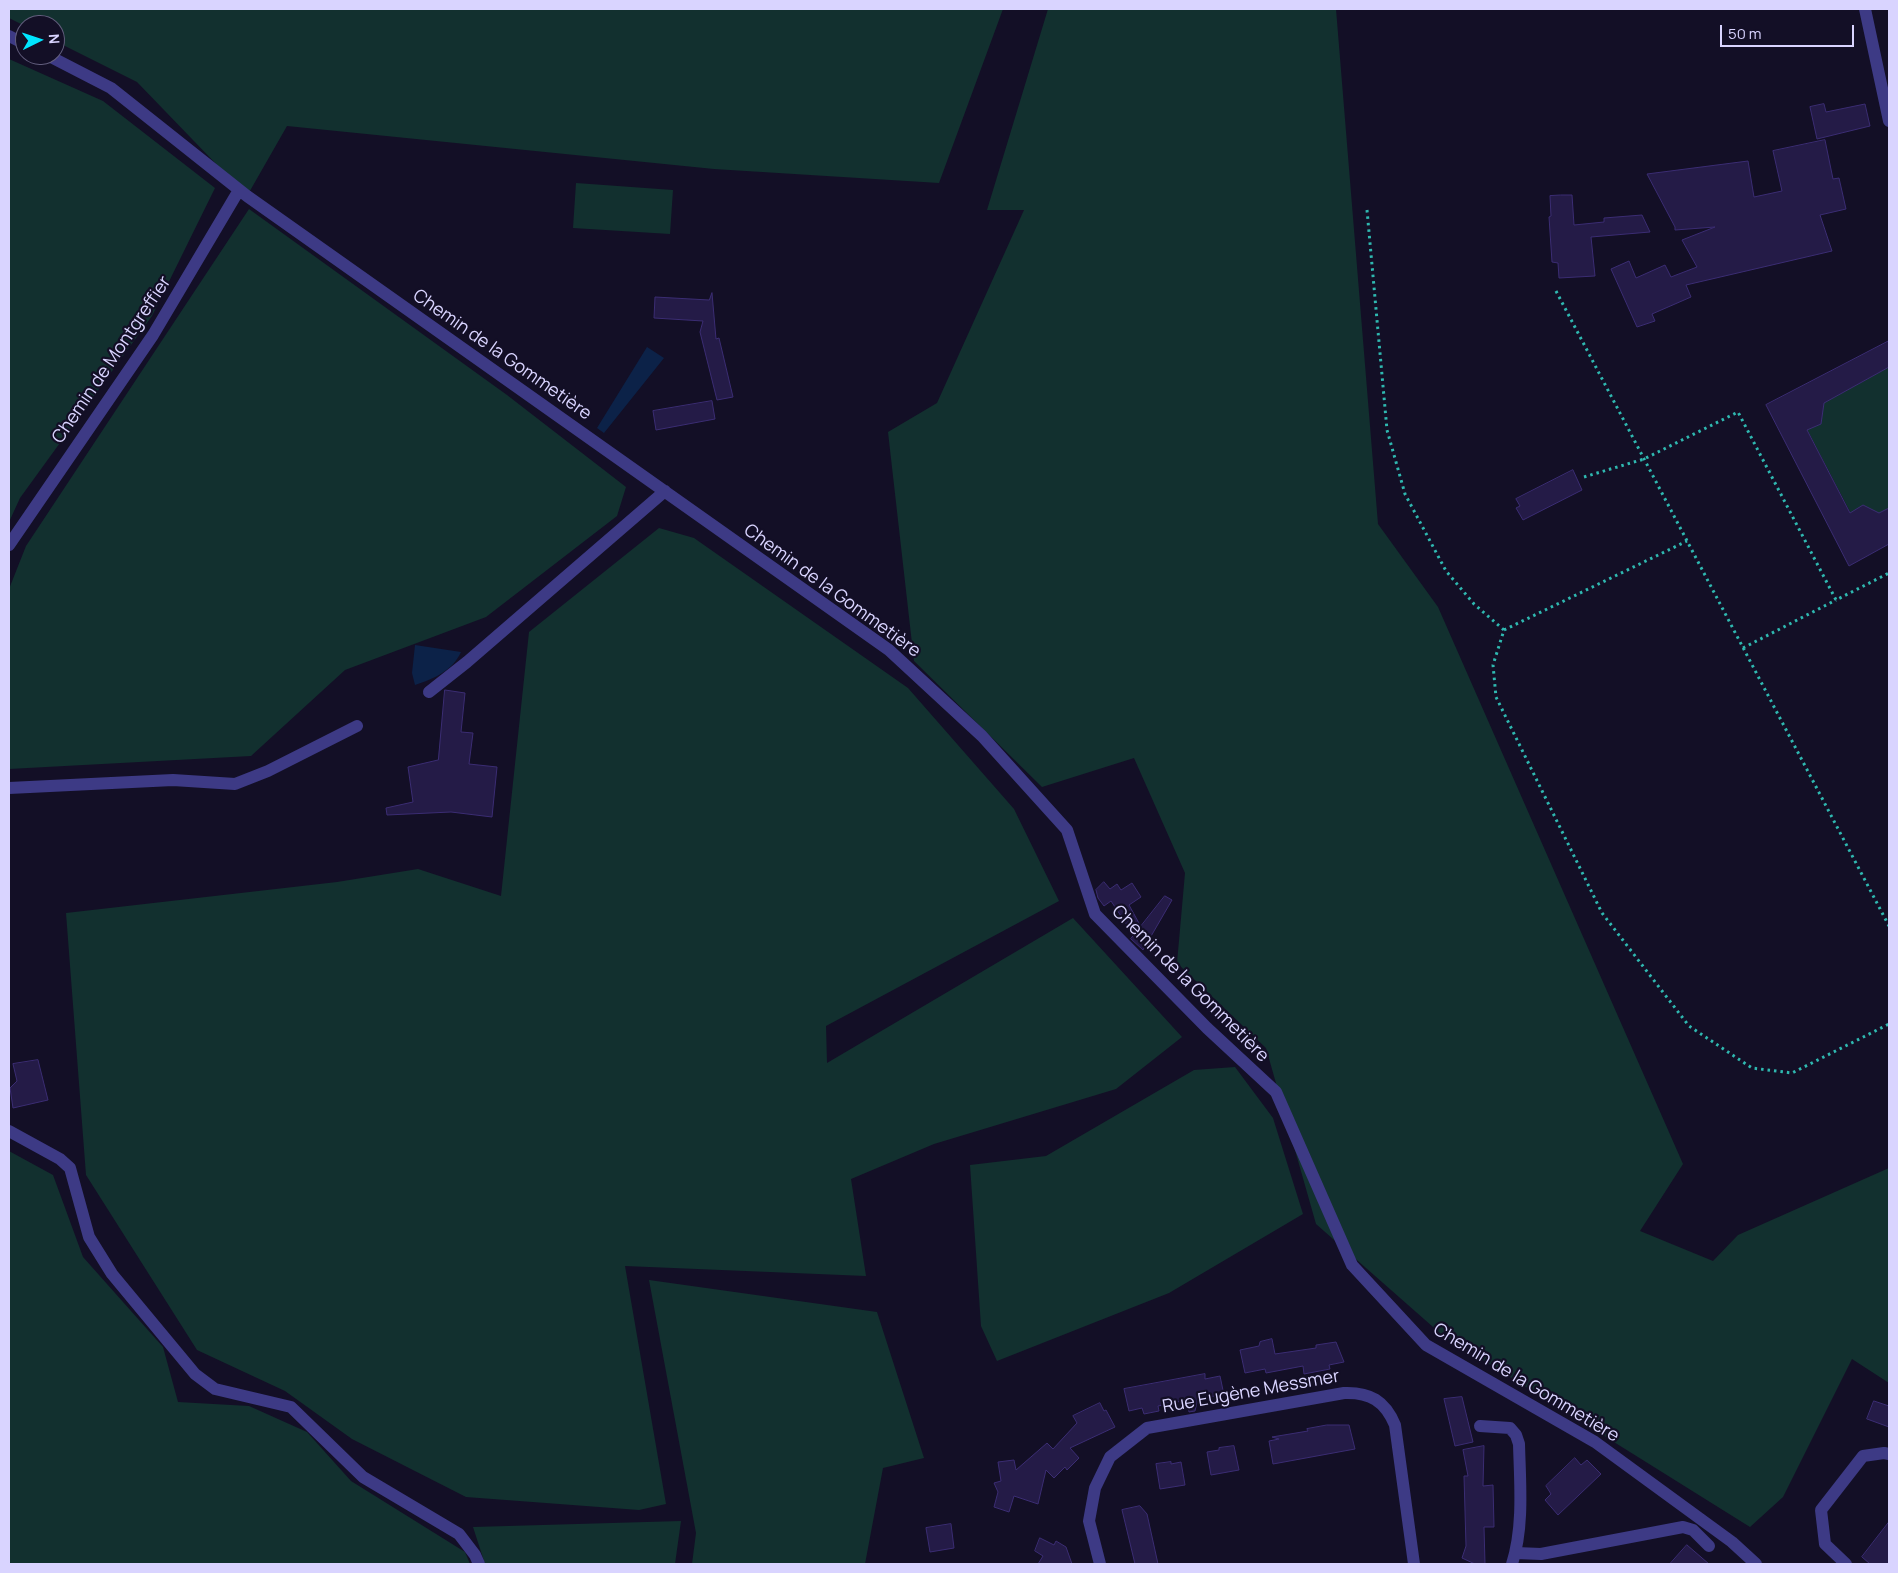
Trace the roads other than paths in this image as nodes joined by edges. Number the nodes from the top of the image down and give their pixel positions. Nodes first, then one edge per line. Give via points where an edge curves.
1 (1865, 9) edge
2 (65, 65) edge
3 (1889, 121) edge
4 (239, 190) junction
5 (665, 491) junction
6 (9, 545) edge
7 (429, 692) dead end
8 (357, 726) dead end
9 (9, 788) edge
10 (9, 1131) edge
11 (1480, 1426) dead end
12 (1889, 1454) edge
13 (1709, 1546) dead end
14 (1514, 1559) edge
15 (479, 1564) edge
16 (1100, 1564) edge
17 (1414, 1564) edge
18 (1756, 1564) edge
19 (1846, 1564) edge

1 - 3 street
2 - 4 street, Chemin de la Gommetière via 111,88
4 - 5 street, Chemin de la Gommetière
4 - 6 street, Chemin de Montgreffier via 153,335
5 - 7 street
5 - 18 street, Chemin de la Gommetière via 890,650 982,736 1067,830 1095,914 1207,1028 1276,1092 1352,1265 1426,1345 1595,1442 1732,1542
8 - 9 street via 235,784 173,780
10 - 15 street via 60,1159 70,1168 89,1237 112,1274 195,1374 216,1389 291,1407 363,1477 459,1534
11 - 14 street via 1510,1428 1519,1444 1519,1528
12 - 19 street via 1864,1456 1821,1510 1825,1544
13 - 14 street via 1693,1530 1683,1526
16 - 17 street, Rue Eugène Messmer via 1089,1521 1094,1488 1110,1457 1147,1428 1358,1392 1376,1399 1385,1407 1395,1425

